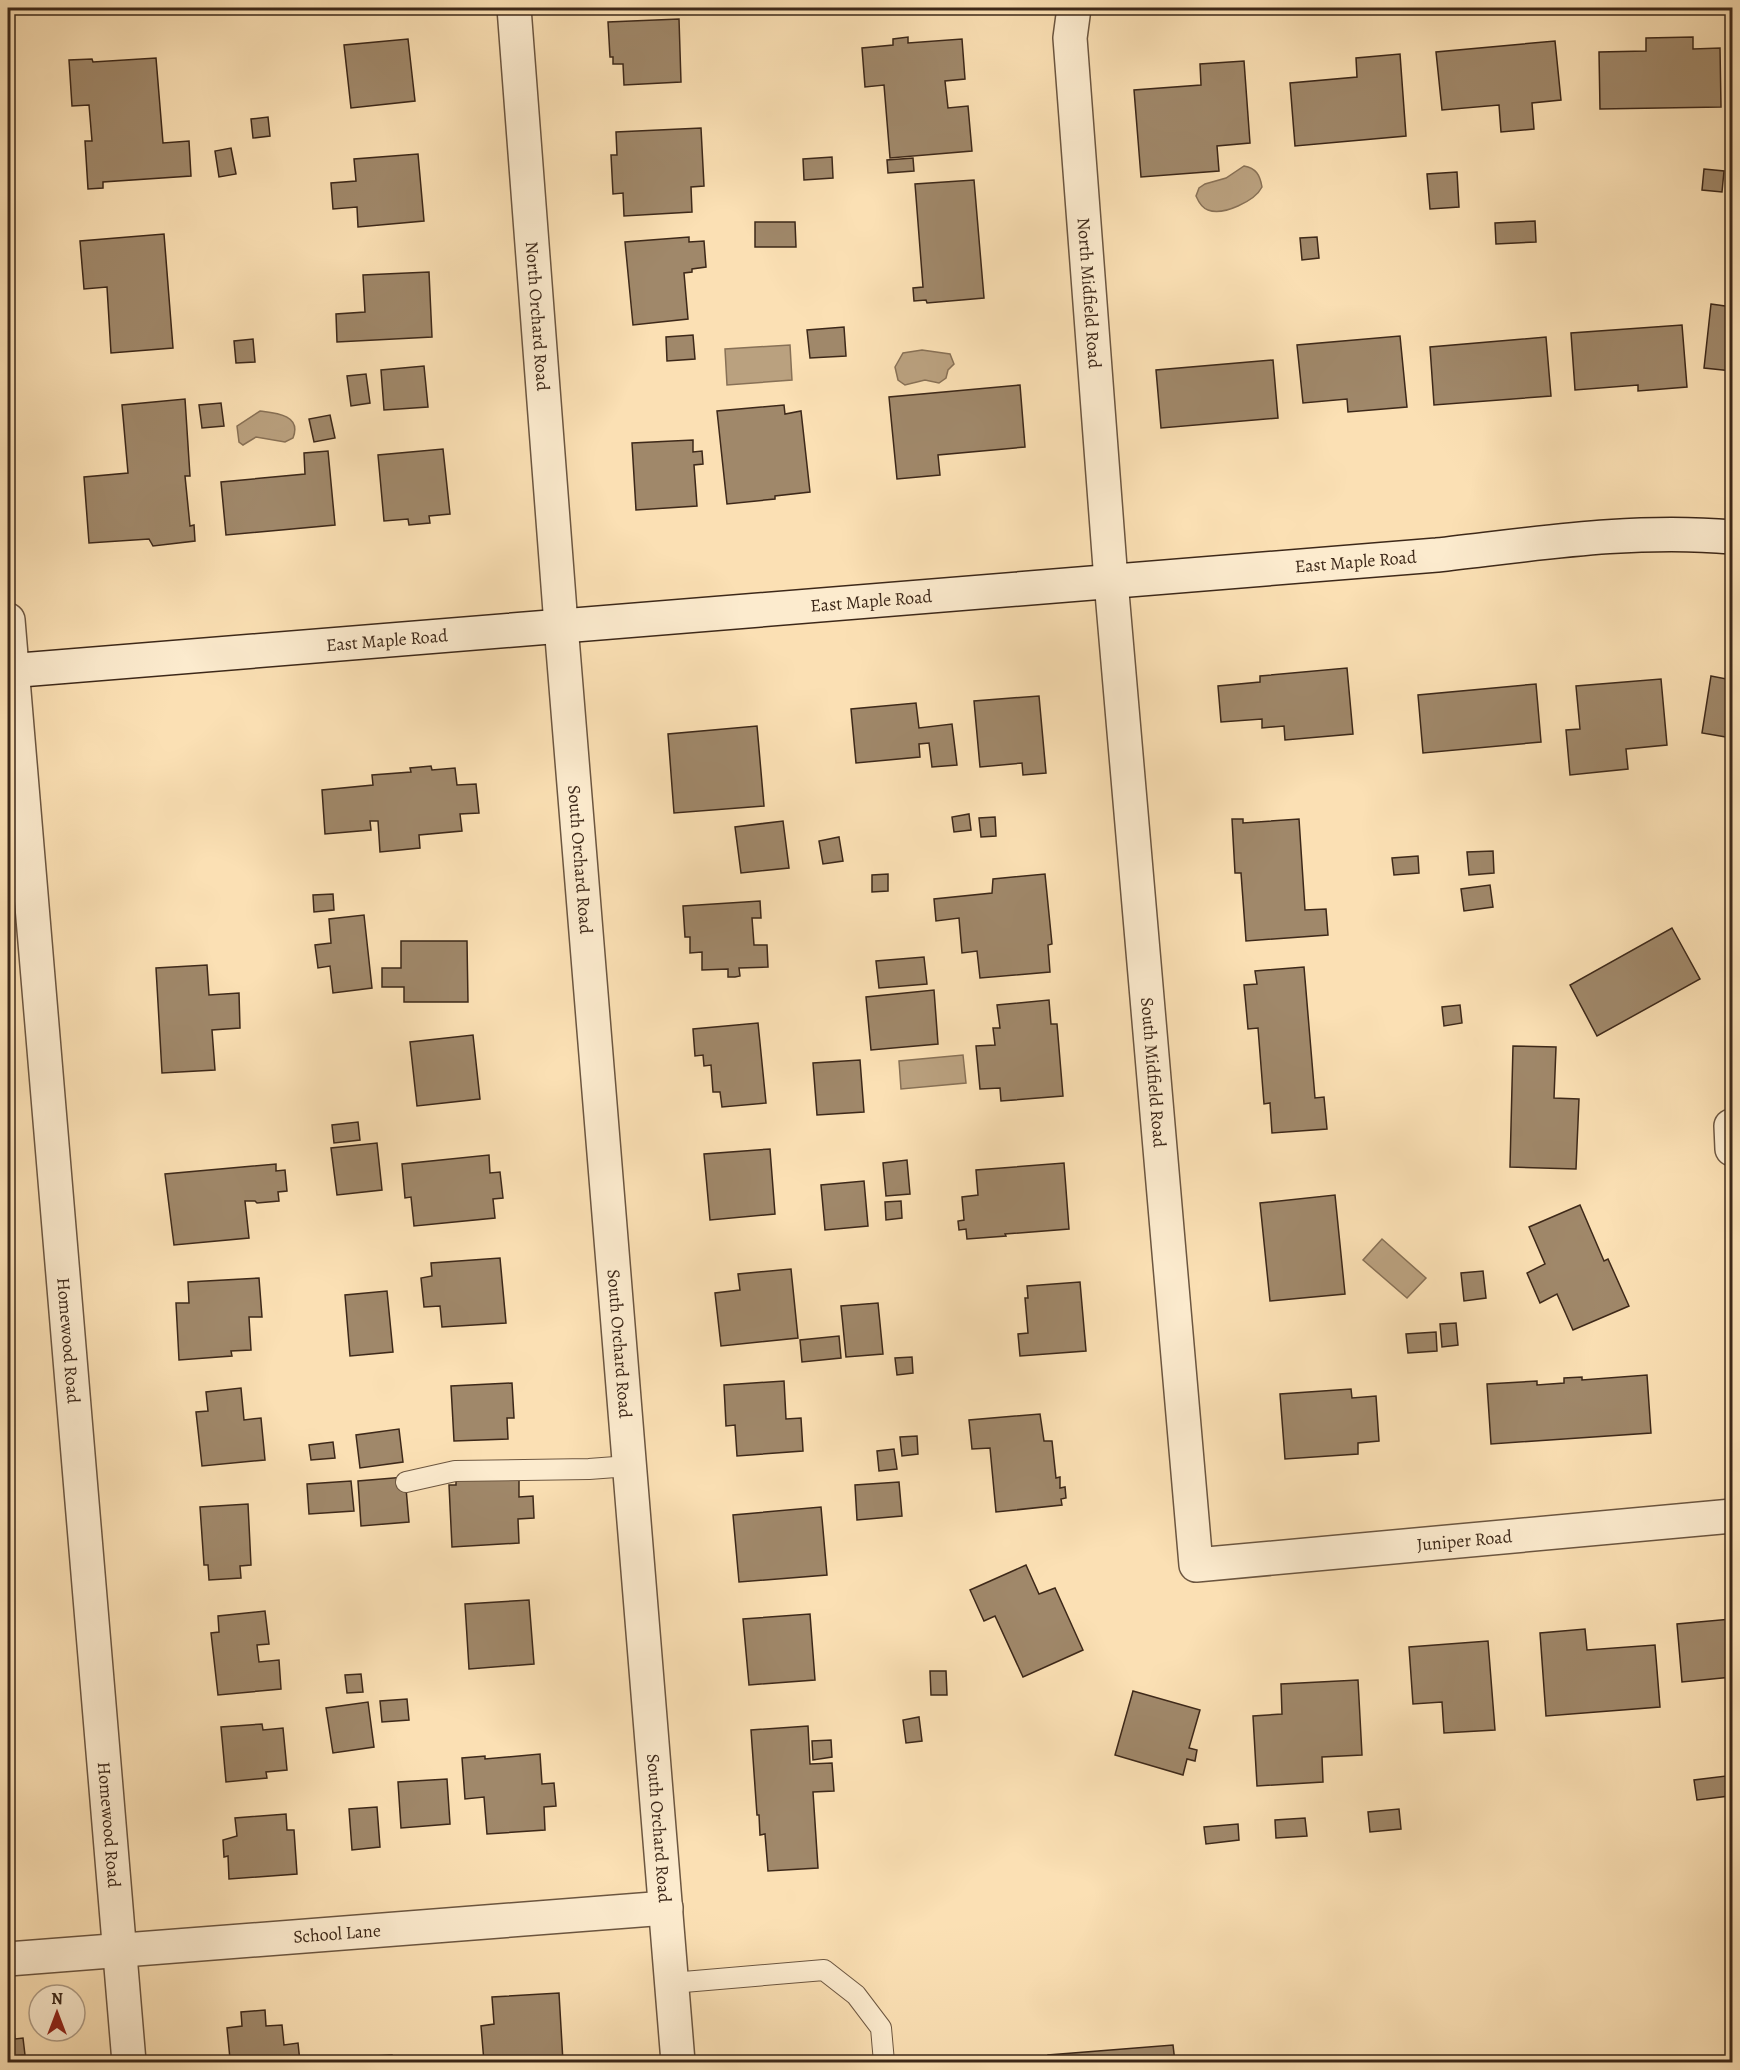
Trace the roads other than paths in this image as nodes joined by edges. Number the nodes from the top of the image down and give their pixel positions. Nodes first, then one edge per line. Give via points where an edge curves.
1 (514, 8) edge
2 (1074, 8) edge
3 (1732, 537) edge
4 (1111, 581) junction
5 (8, 620) edge
6 (561, 625) junction
7 (10, 670) edge
8 (629, 1466) junction
9 (406, 1482) dead end
10 (1732, 1516) edge
11 (1196, 1565) joint
12 (666, 1908) junction
13 (120, 1951) junction
14 (8, 1959) edge
15 (672, 1983) junction
16 (129, 2062) edge
17 (678, 2062) edge
18 (884, 2062) edge

1 - 6 street, North Orchard Road
2 - 4 street, North Midfield Road via 1070,38
3 - 4 street, East Maple Road via 1603,537 1437,555
4 - 6 street, East Maple Road
4 - 11 street, South Midfield Road
5 - 7 street, Homewood Road
6 - 7 street, East Maple Road
6 - 8 street, South Orchard Road
7 - 13 street, Homewood Road
8 - 9 lane via 455,1471
8 - 12 street, South Orchard Road
10 - 11 street, Juniper Road
12 - 13 street, School Lane
12 - 15 street, South Orchard Road
13 - 14 street, School Lane
13 - 16 street, Homewood Road
15 - 17 street, South Orchard Road
15 - 18 lane via 824,1970 856,1995 881,2028

